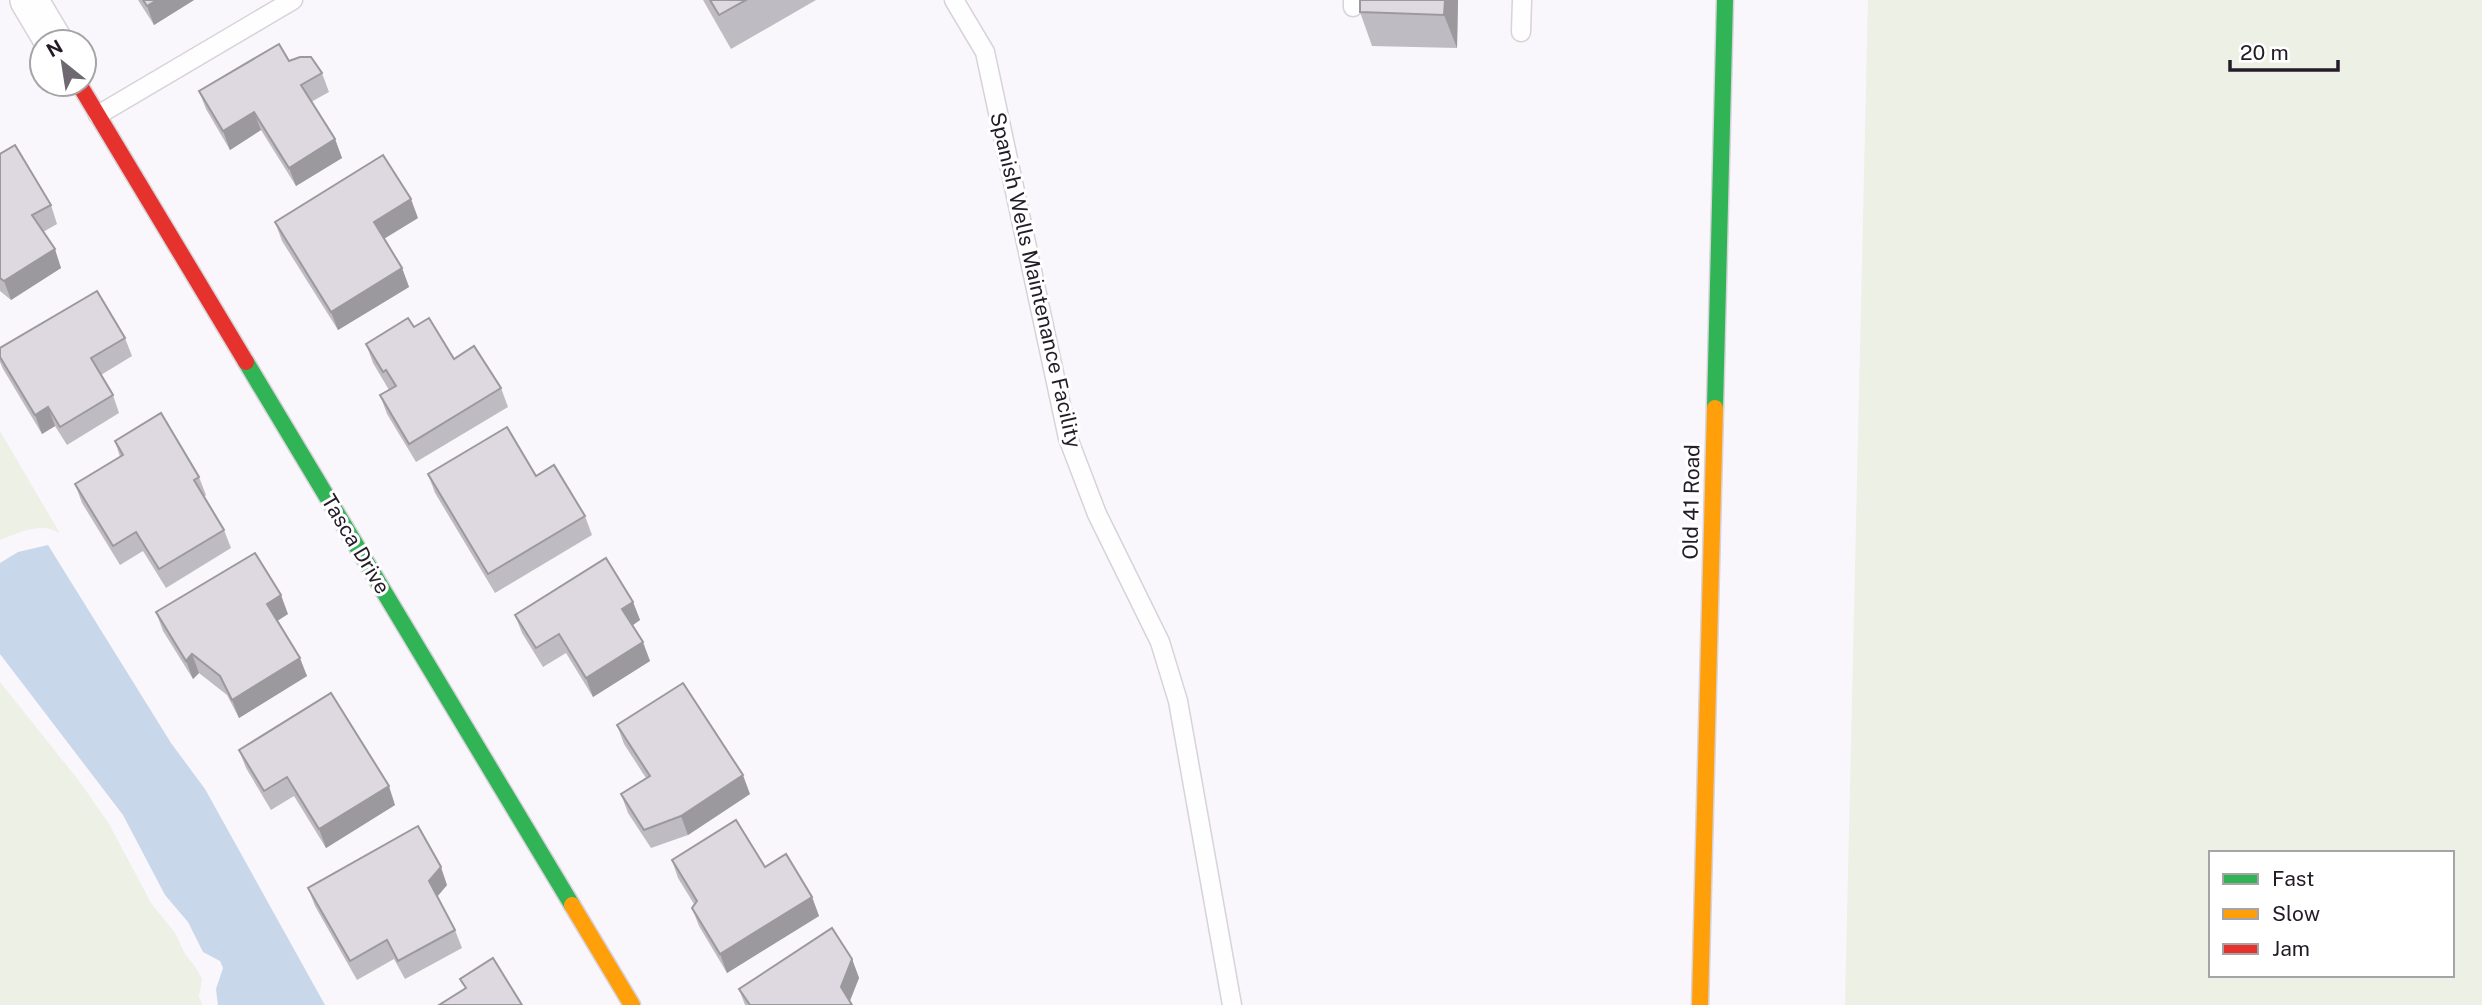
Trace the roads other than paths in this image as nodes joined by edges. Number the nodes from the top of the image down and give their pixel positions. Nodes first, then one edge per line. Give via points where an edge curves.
1 (29, 0) edge
2 (293, 0) edge
3 (954, 0) edge
4 (1522, 0) edge
5 (1725, 0) edge
6 (46, 28) edge
7 (1521, 32) dead end
8 (88, 98) edge
9 (98, 115) junction
10 (632, 1005) edge
11 (1232, 1005) edge
12 (1700, 1005) edge

1 - 6 street
2 - 9 lane
3 - 11 lane, Spanish Wells Maintenance Facility via 985,52 1068,438 1097,514 1160,642 1178,701
4 - 7 lane
5 - 12 street, Old 41 Road
8 - 9 street, Tasca Drive
9 - 10 street, Tasca Drive

